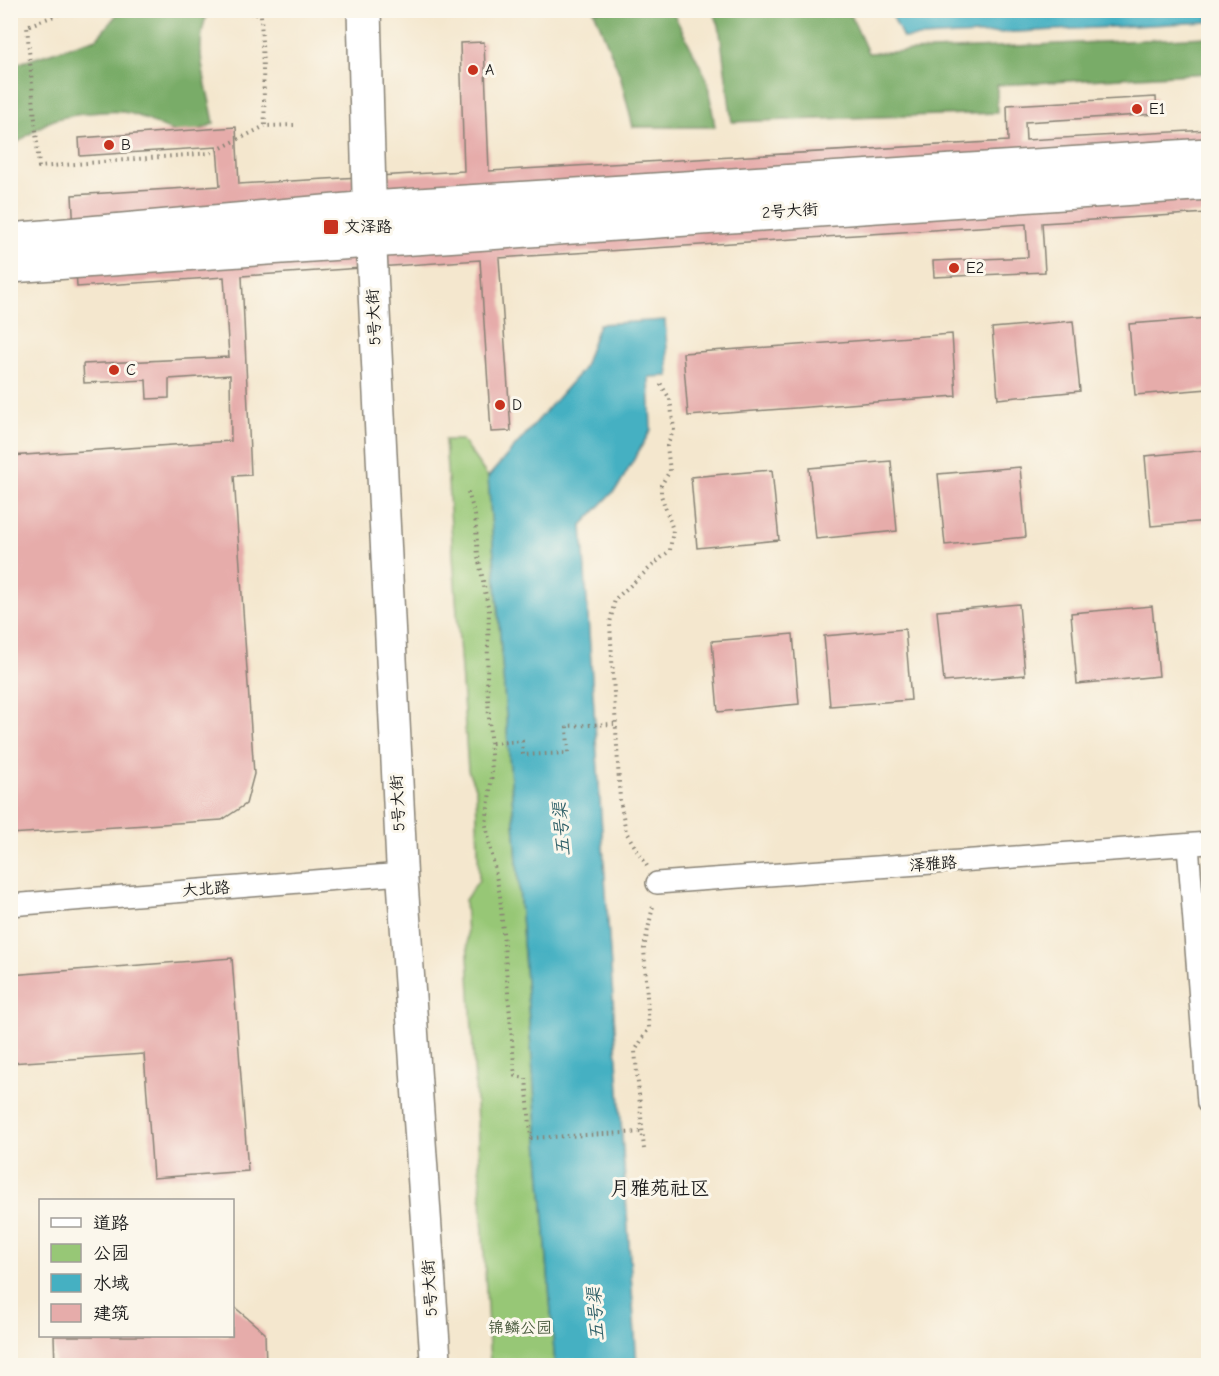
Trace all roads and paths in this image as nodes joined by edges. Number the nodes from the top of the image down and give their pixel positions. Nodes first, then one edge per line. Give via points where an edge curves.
1 (70, 10) edge
2 (232, 10) edge
3 (364, 10) edge
4 (296, 125) dead end
5 (265, 126) junction
6 (1209, 155) edge
7 (1209, 183) edge
8 (370, 224) junction
9 (10, 240) edge
10 (10, 266) edge
11 (660, 383) dead end
12 (468, 492) dead end
13 (614, 724) junction
14 (492, 743) junction
15 (1198, 844) edge
16 (402, 874) junction
17 (657, 884) junction
18 (10, 904) edge
19 (1209, 1103) edge
20 (642, 1132) junction
21 (644, 1149) dead end
22 (435, 1365) edge

1 - 5 path via 27,26 39,167 211,153
2 - 5 path via 261,15
3 - 8 main road
4 - 5 path
6 - 8 main road
7 - 8 main road, 2号大街
8 - 9 main road
8 - 10 main road
8 - 16 main road, 5号大街
11 - 13 path via 670,399 674,429 667,446 670,471 661,485 673,530 670,550 615,599 610,623
12 - 14 path via 489,611 487,679
13 - 14 path via 567,726 568,753 523,755 522,741
13 - 17 path via 620,800 627,832
14 - 20 path via 486,825 500,896 514,1076 526,1078 531,1138
15 - 17 street, 泽雅路
15 - 19 street
16 - 18 street, 大北路
16 - 22 main road, 5号大街
17 - 20 path via 644,948 649,1028 635,1051
20 - 21 path

